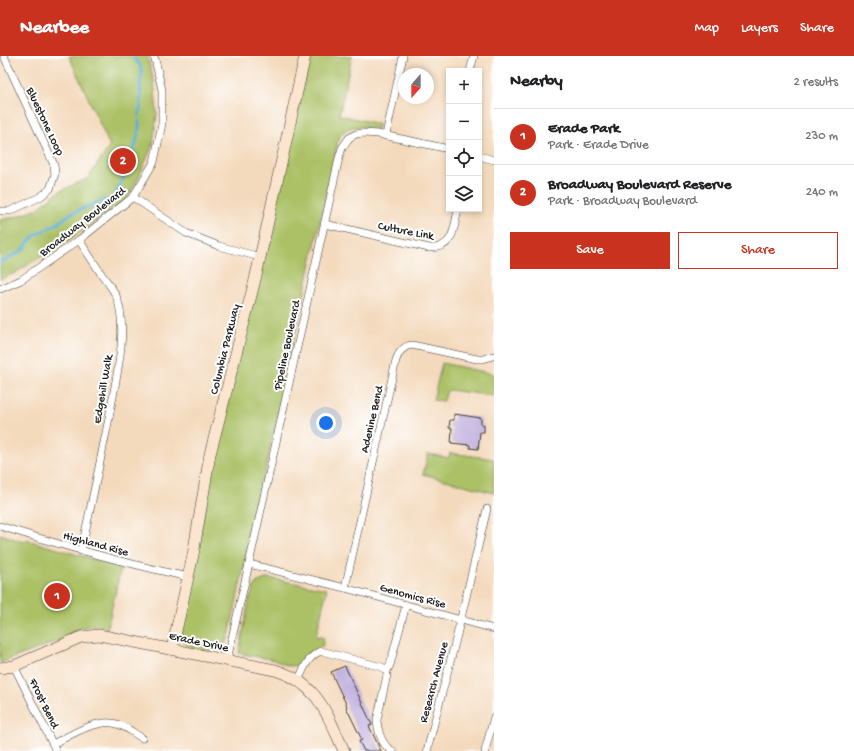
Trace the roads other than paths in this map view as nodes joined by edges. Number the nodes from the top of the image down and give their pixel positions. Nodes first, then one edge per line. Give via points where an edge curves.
1 (4, 56) edge
2 (305, 56) edge
3 (403, 56) edge
4 (474, 56) edge
5 (156, 57) edge
6 (471, 68) edge
7 (386, 135) junction
8 (446, 148) edge
9 (482, 157) edge
10 (494, 160) edge
11 (133, 197) junction
12 (0, 211) edge
13 (457, 212) edge
14 (325, 224) junction
15 (79, 240) junction
16 (260, 257) junction
17 (0, 288) edge
18 (494, 356) edge
19 (487, 509) dead end
20 (0, 526) edge
21 (81, 551) junction
22 (249, 564) junction
23 (188, 577) junction
24 (345, 588) junction
25 (406, 605) junction
26 (460, 619) junction
27 (494, 629) edge
28 (172, 649) junction
29 (227, 660) junction
30 (14, 666) junction
31 (0, 668) edge
32 (387, 671) junction
33 (0, 677) edge
34 (298, 681) junction
35 (494, 717) edge
36 (142, 738) dead end
37 (54, 748) edge
38 (344, 751) edge
39 (393, 751) edge
40 (427, 751) edge
41 (485, 751) edge

1 - 12 street, Bluestone Loop via 54,165 55,174 50,189 40,197 10,211
2 - 16 street, Columbia Parkway
3 - 7 street
4 - 6 street
5 - 11 street, Broadway Boulevard via 162,90 162,124 154,162
7 - 8 street, Pipeline Boulevard
7 - 14 street, Pipeline Boulevard via 356,134 349,138 339,158
9 - 10 street
11 - 15 street, Broadway Boulevard
11 - 16 street via 186,233 219,246
13 - 14 street, Culture Link via 450,239 446,244 429,248
14 - 22 street, Pipeline Boulevard
15 - 17 street, Broadway Boulevard via 22,280
15 - 21 street, Edgehill Walk via 117,297 122,331 119,364
16 - 23 street, Columbia Parkway via 210,454
18 - 24 street, Adenine Bend via 477,359 412,345 402,349 398,354
19 - 26 street, Genomics Rise
20 - 21 street, Highland Rise
21 - 23 street, Highland Rise
22 - 24 street, Genomics Rise
22 - 29 street, Pipeline Boulevard
23 - 28 street, Columbia Parkway
24 - 25 street, Genomics Rise
25 - 26 street, Genomics Rise
25 - 32 street
26 - 27 street
26 - 40 street, Research Avenue
28 - 29 street, Erade Drive
28 - 30 street, Erade Drive via 106,635 88,636
29 - 34 street, Erade Drive via 275,670
30 - 31 street, Erade Drive
30 - 33 street, Erade Drive
30 - 37 street, Frost Bend
32 - 34 street via 382,667 321,651 311,657
32 - 39 street via 376,720 383,740
34 - 38 street, Erade Drive via 306,686 324,707
35 - 41 street
36 - 37 street via 122,725 113,722 98,723

